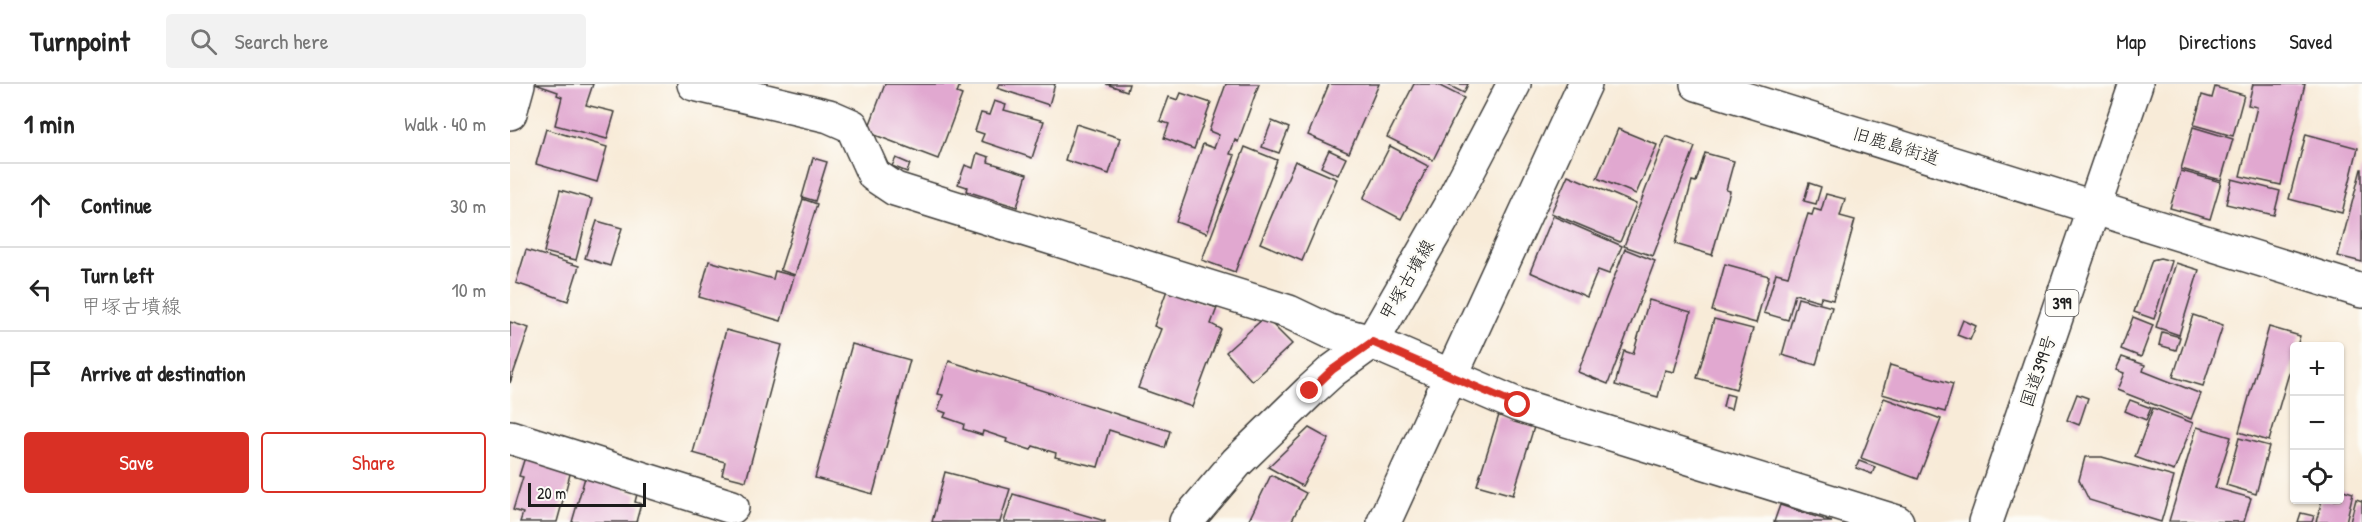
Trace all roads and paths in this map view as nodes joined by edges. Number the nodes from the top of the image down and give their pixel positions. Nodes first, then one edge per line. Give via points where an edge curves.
1 (518, 84) edge
2 (694, 84) edge
3 (1514, 84) edge
4 (1585, 84) edge
5 (1697, 84) edge
6 (2136, 84) edge
7 (510, 113) edge
8 (2095, 208) junction
9 (2362, 291) edge
10 (1372, 342) junction
11 (1453, 376) junction
12 (510, 437) edge
13 (732, 507) dead end
14 (1186, 522) edge
15 (1384, 522) edge
16 (1897, 522) edge
17 (1986, 522) edge

1 - 7 main road
2 - 10 main road via 829,116 852,126 874,175 895,189 1289,312 1329,331
3 - 10 main road, 甲塚古墳線
4 - 11 main road
5 - 8 main road, 旧鹿島街道
6 - 8 main road, 国道399号 / 399
8 - 9 main road, 旧鹿島街道
8 - 17 main road, 国道399号 / 399
10 - 11 main road
10 - 14 main road, 甲塚古墳線 via 1332,370 1237,462
11 - 15 main road
11 - 16 main road via 1518,405
12 - 13 main road

